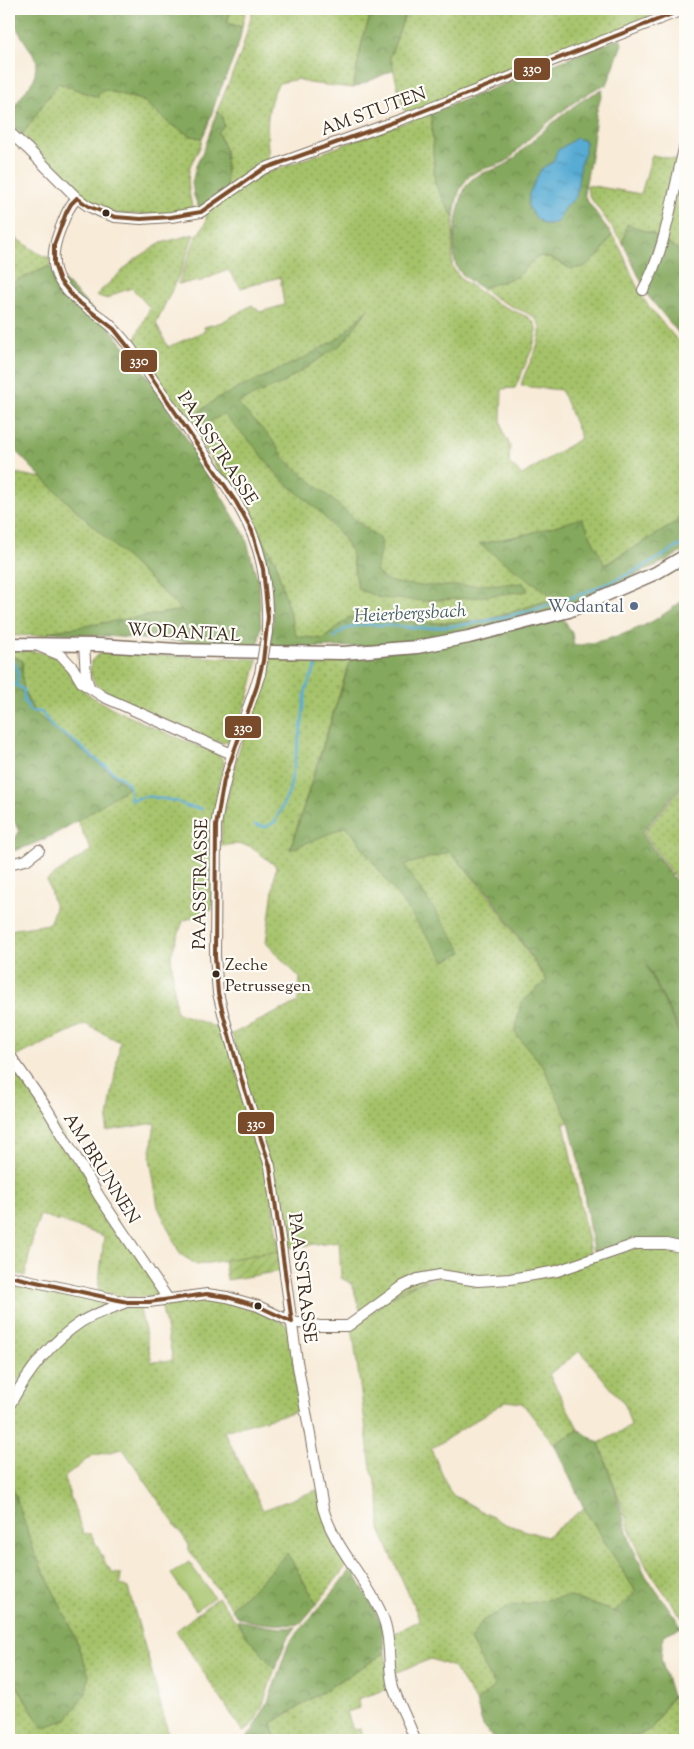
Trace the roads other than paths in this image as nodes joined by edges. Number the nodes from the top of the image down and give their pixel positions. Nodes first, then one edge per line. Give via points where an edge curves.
1 (685, 9) edge
2 (9, 132) edge
3 (685, 145) edge
4 (77, 198) junction
5 (643, 290) dead end
6 (685, 556) edge
7 (9, 644) edge
8 (30, 644) junction
9 (78, 644) junction
10 (73, 668) junction
11 (89, 686) junction
12 (232, 754) junction
13 (39, 850) dead end
14 (9, 864) edge
15 (9, 1054) edge
16 (685, 1248) edge
17 (9, 1276) edge
18 (168, 1299) junction
19 (127, 1302) junction
20 (292, 1322) junction
21 (9, 1406) edge
22 (415, 1740) edge

1 - 4 street, AM STUTEN via 405,118 268,166 200,212 141,219 115,217
2 - 4 street, AM STUTEN
3 - 5 street via 661,244
4 - 12 street, PAASSTRASSE, bridge via 66,213 54,245 55,272 60,282 129,346 236,502 252,531 260,555 267,601 267,632 260,674
6 - 9 main road, WODANTAL via 656,573 569,611 417,647 334,653 234,652
7 - 8 main road, WODANTAL
8 - 9 main road, WODANTAL
8 - 10 street, WODANTAL via 62,656
9 - 10 street
9 - 11 street
10 - 11 street, WODANTAL via 82,683
11 - 12 street, WODANTAL via 104,697
12 - 20 street, PAASSTRASSE via 216,826 214,933 218,993 270,1166
13 - 14 street via 26,860
15 - 18 street, AM BRUNNEN
16 - 20 street via 636,1244 557,1271 510,1280 478,1281 440,1275 418,1279 403,1286 348,1326
17 - 19 street
18 - 19 street
18 - 20 street via 207,1294 227,1297 258,1306
19 - 21 street via 82,1321 47,1350 27,1373
20 - 22 street, PAASSTRASSE via 326,1519 382,1615 393,1686

